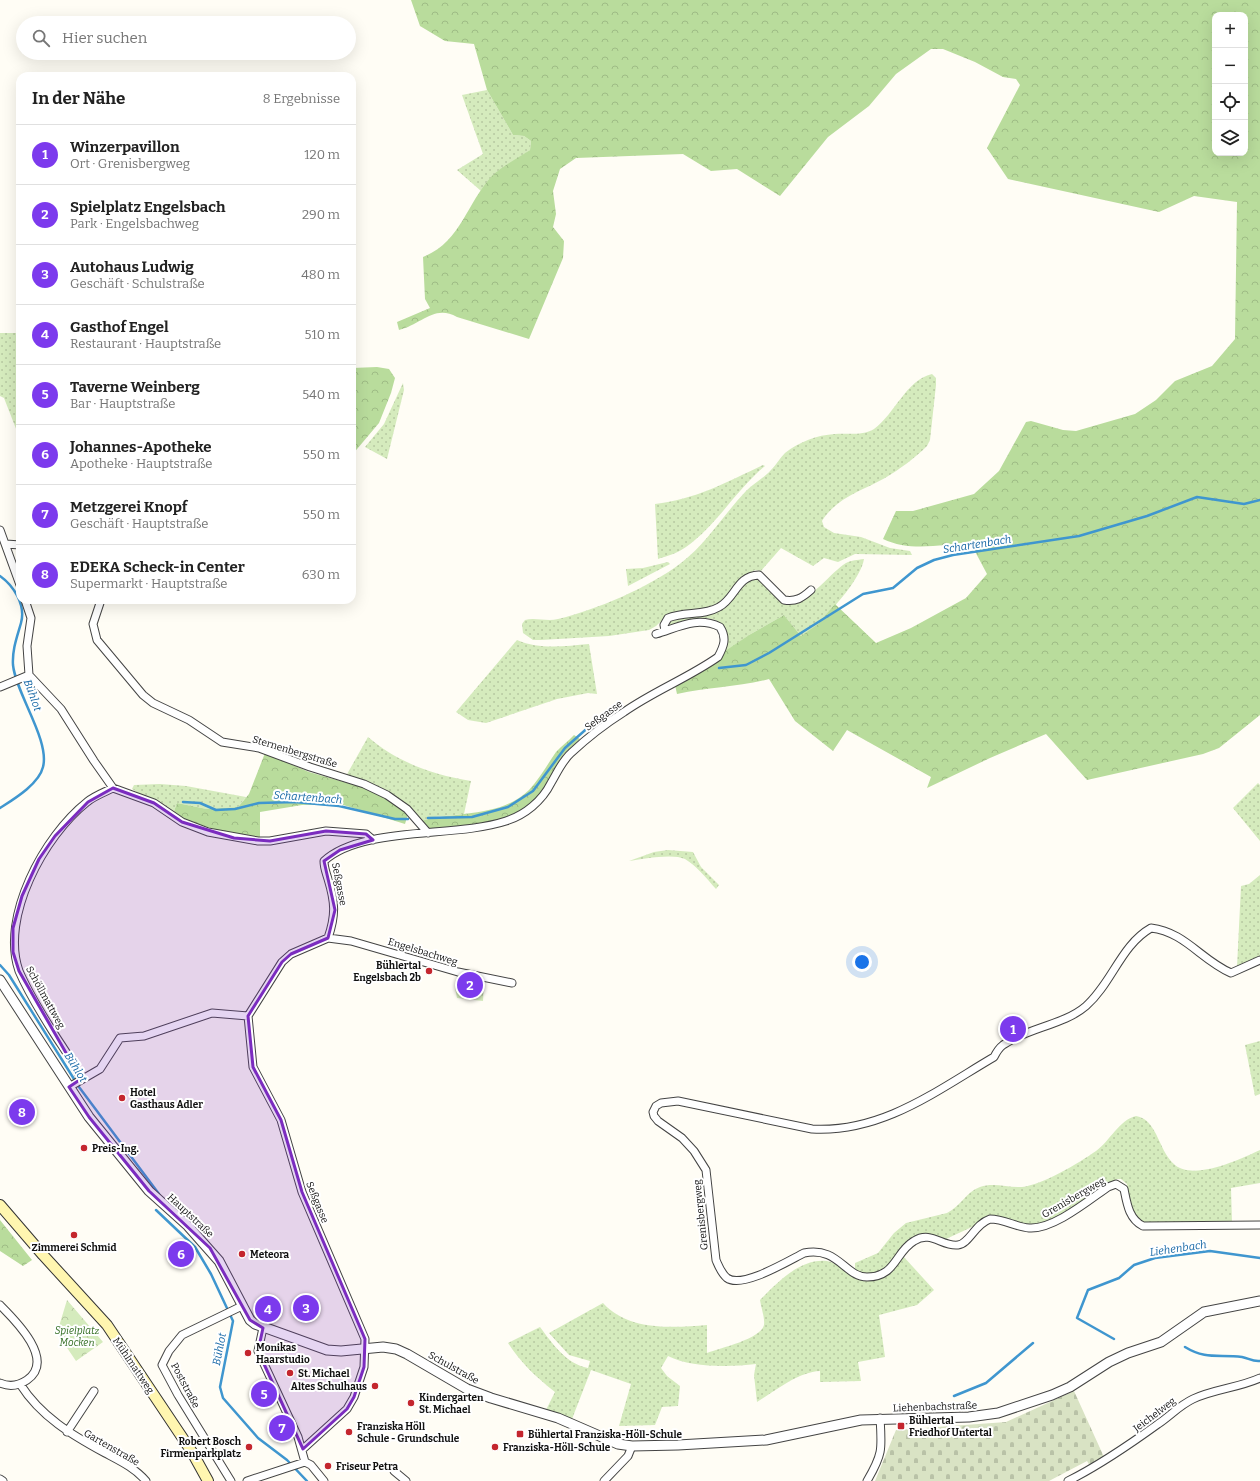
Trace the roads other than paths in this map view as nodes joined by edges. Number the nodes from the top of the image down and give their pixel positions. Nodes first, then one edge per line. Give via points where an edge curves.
1 (0, 530) edge
2 (6, 544) junction
3 (16, 545) edge
4 (16, 573) edge
5 (811, 590) dead end
6 (26, 604) edge
7 (100, 604) edge
8 (665, 631) junction
9 (656, 634) dead end
10 (26, 676) junction
11 (0, 687) edge
12 (113, 788) junction
13 (428, 833) junction
14 (373, 840) junction
15 (328, 938) junction
16 (1260, 960) edge
17 (0, 980) edge
18 (512, 983) dead end
19 (248, 1016) junction
20 (81, 1080) junction
21 (71, 1086) junction
22 (0, 1204) edge
23 (1260, 1225) edge
24 (1260, 1301) edge
25 (0, 1305) edge
26 (238, 1307) junction
27 (263, 1328) junction
28 (366, 1349) junction
29 (1260, 1378) edge
30 (0, 1383) edge
31 (20, 1384) junction
32 (94, 1391) dead end
33 (880, 1418) junction
34 (67, 1432) junction
35 (632, 1446) junction
36 (303, 1449) junction
37 (302, 1463) junction
38 (394, 1471) dead end
39 (0, 1479) edge
40 (3, 1481) edge
41 (146, 1481) edge
42 (208, 1481) edge
43 (231, 1481) edge
44 (247, 1481) edge
45 (324, 1481) edge
46 (406, 1481) edge
47 (604, 1481) edge
48 (866, 1481) edge
49 (1068, 1481) edge

1 - 2 street
2 - 3 street
2 - 4 street
5 - 8 street via 802,598 784,600 759,574 750,575 721,606 708,612 691,612 668,618 664,625
6 - 10 street via 31,618
7 - 13 street, Sternenbergstraße via 93,624 97,640 143,695 153,703 189,720 222,742 260,748 364,784 407,809
8 - 9 street, Seßgasse
8 - 13 street, Seßgasse via 696,621 707,621 720,627 723,632 723,648 718,657 623,712 580,744 568,755 537,803 525,812 506,821 463,830
10 - 11 street
10 - 12 street via 61,709
12 - 14 street via 154,803 175,818 195,827 234,838 270,841 326,831 366,834
12 - 20 street, Schöllmattweg via 88,802 55,836 39,859 15,916 13,928 13,952 19,971 44,1019 77,1068
13 - 14 street, Seßgasse
14 - 15 street, Seßgasse via 340,850 324,861 335,910
15 - 18 street, Engelsbachweg via 351,941 458,972
15 - 19 street via 291,954 282,962
16 - 23 street, Grenisbergweg via 1232,973 1204,958 1183,939 1166,931 1151,928 1134,941 1086,1006 1002,1045 994,1057 922,1101 888,1117 859,1126 830,1130 805,1128 678,1101 661,1103 653,1112 658,1121 690,1146 706,1170 716,1260 728,1279 737,1281 749,1279 811,1252 830,1256 859,1276 878,1276 892,1268 913,1241 931,1237 960,1245 977,1226 990,1219 1021,1227 1041,1227 1058,1220 1116,1184 1124,1189 1134,1222 1143,1226
17 - 21 street, Hauptstraße
19 - 20 street via 212,1014 144,1036 120,1038 100,1069
19 - 28 street, Seßgasse via 253,1067 281,1120 302,1192 365,1339
20 - 21 street
21 - 26 street, Hauptstraße via 89,1117 149,1191 210,1248 220,1261
22 - 42 main road, Mühlmattweg via 106,1325 192,1452
24 - 33 street, Liehenbachstraße via 1204,1312 1161,1342 1128,1353 1070,1386 1023,1406 969,1417
25 - 31 street via 19,1324 36,1354 37,1362 32,1374
26 - 27 street, Hauptstraße via 250,1320
26 - 43 street, Poststraße via 182,1335 168,1351 162,1365
27 - 28 street, Schulstraße via 326,1350 341,1352
27 - 36 street via 258,1351
28 - 35 street, Schulstraße via 396,1349 490,1398 552,1416 605,1439
28 - 36 street, Seßgasse via 362,1376 347,1409
29 - 49 street, Jeichelweg via 1193,1399 1108,1459
30 - 31 street
31 - 34 street, Gartenstraße via 28,1397
32 - 34 street, Gartenstraße
33 - 35 street, Liehenbachstraße via 766,1440
33 - 48 street via 882,1447 878,1462
34 - 41 street, Gartenstraße via 130,1468
35 - 47 street via 628,1456
36 - 37 street
37 - 44 street
37 - 45 street via 311,1465
38 - 46 street
39 - 40 street

